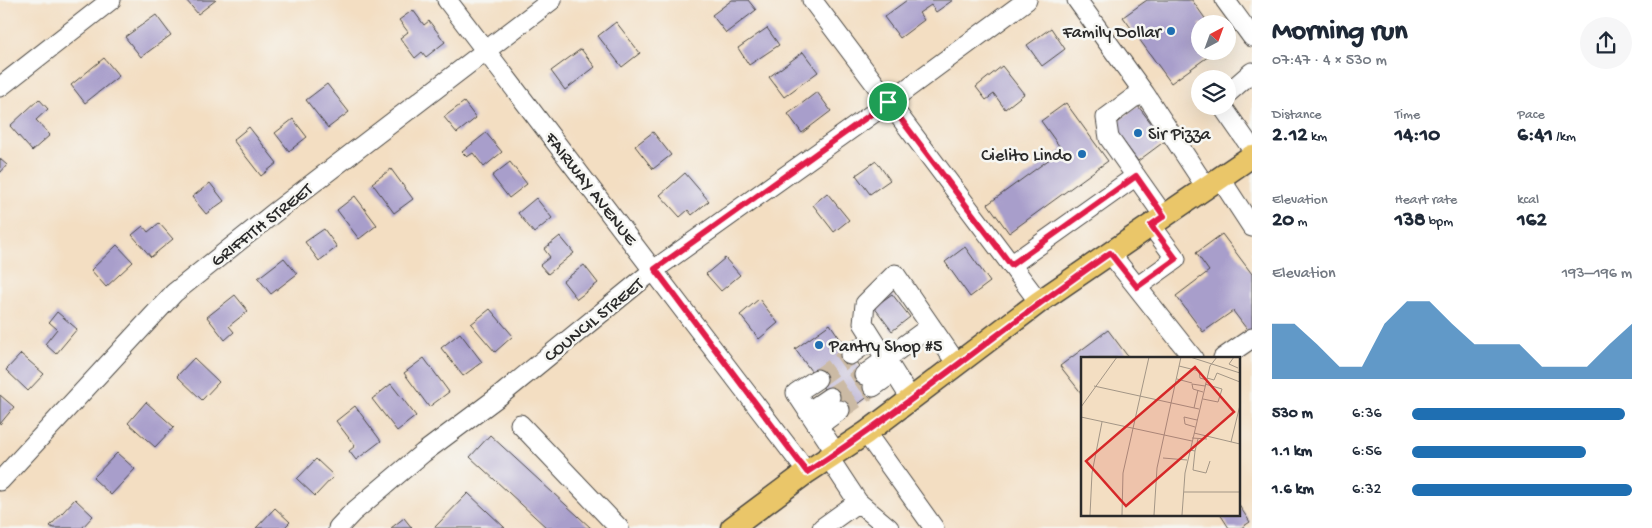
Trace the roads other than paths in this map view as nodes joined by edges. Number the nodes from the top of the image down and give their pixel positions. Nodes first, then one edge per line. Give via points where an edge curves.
1 (111, 0) edge
2 (447, 0) edge
3 (552, 0) edge
4 (812, 0) edge
5 (1027, 0) edge
6 (1077, 0) edge
7 (1225, 0) edge
8 (1252, 37) edge
9 (486, 50) junction
10 (1252, 72) edge
11 (1236, 86) edge
12 (0, 87) edge
13 (1145, 94) junction
14 (888, 102) junction
15 (1228, 115) edge
16 (1252, 149) edge
17 (1252, 156) edge
18 (1136, 176) junction
19 (1213, 183) junction
20 (1158, 221) junction
21 (1252, 227) edge
22 (1110, 253) junction
23 (1011, 265) junction
24 (655, 269) junction
25 (1137, 287) junction
26 (1039, 302) junction
27 (931, 326) junction
28 (1252, 338) edge
29 (873, 339) junction
30 (850, 355) tunnel mouth
31 (1192, 357) edge
32 (1224, 357) edge
33 (957, 364) junction
34 (890, 366) junction
35 (816, 379) tunnel mouth
36 (868, 381) tunnel mouth
37 (911, 399) junction
38 (835, 404) tunnel mouth
39 (813, 419) junction
40 (520, 424) dead end
41 (866, 434) junction
42 (832, 455) junction
43 (807, 472) junction
44 (0, 481) edge
45 (858, 502) junction
46 (739, 526) edge
47 (338, 528) edge
48 (619, 528) edge
49 (822, 528) edge
50 (888, 528) edge
51 (934, 528) edge

1 - 12 street
2 - 9 street, FAIRWAY AVENUE
3 - 9 street, GRIFFITH STREET
4 - 14 street
5 - 14 street, COUNCIL STREET
6 - 13 street
7 - 8 street
9 - 24 street, FAIRWAY AVENUE
9 - 44 street, GRIFFITH STREET via 174,293
10 - 11 street
13 - 18 street via 1133,98 1106,118 1109,138
13 - 19 street
14 - 23 street
14 - 24 street, COUNCIL STREET
15 - 16 street
17 - 19 main road
18 - 20 street
18 - 23 street
19 - 20 main road
19 - 21 street
20 - 22 main road
20 - 25 street via 1176,259
22 - 25 street
22 - 26 main road
23 - 26 street
24 - 43 street, FAIRWAY AVENUE
24 - 47 street, COUNCIL STREET via 502,394 423,453
25 - 31 street
26 - 33 main road
27 - 29 street via 895,274 865,304 864,323
27 - 33 street
27 - 34 street
28 - 32 street
29 - 30 street
29 - 34 street
33 - 37 main road
34 - 36 street
34 - 37 street
35 - 39 street via 796,393
37 - 41 main road
38 - 39 street
39 - 42 street
40 - 48 street
41 - 42 main road
41 - 51 street
42 - 43 main road
42 - 45 street
43 - 46 main road
45 - 49 street
45 - 50 street

